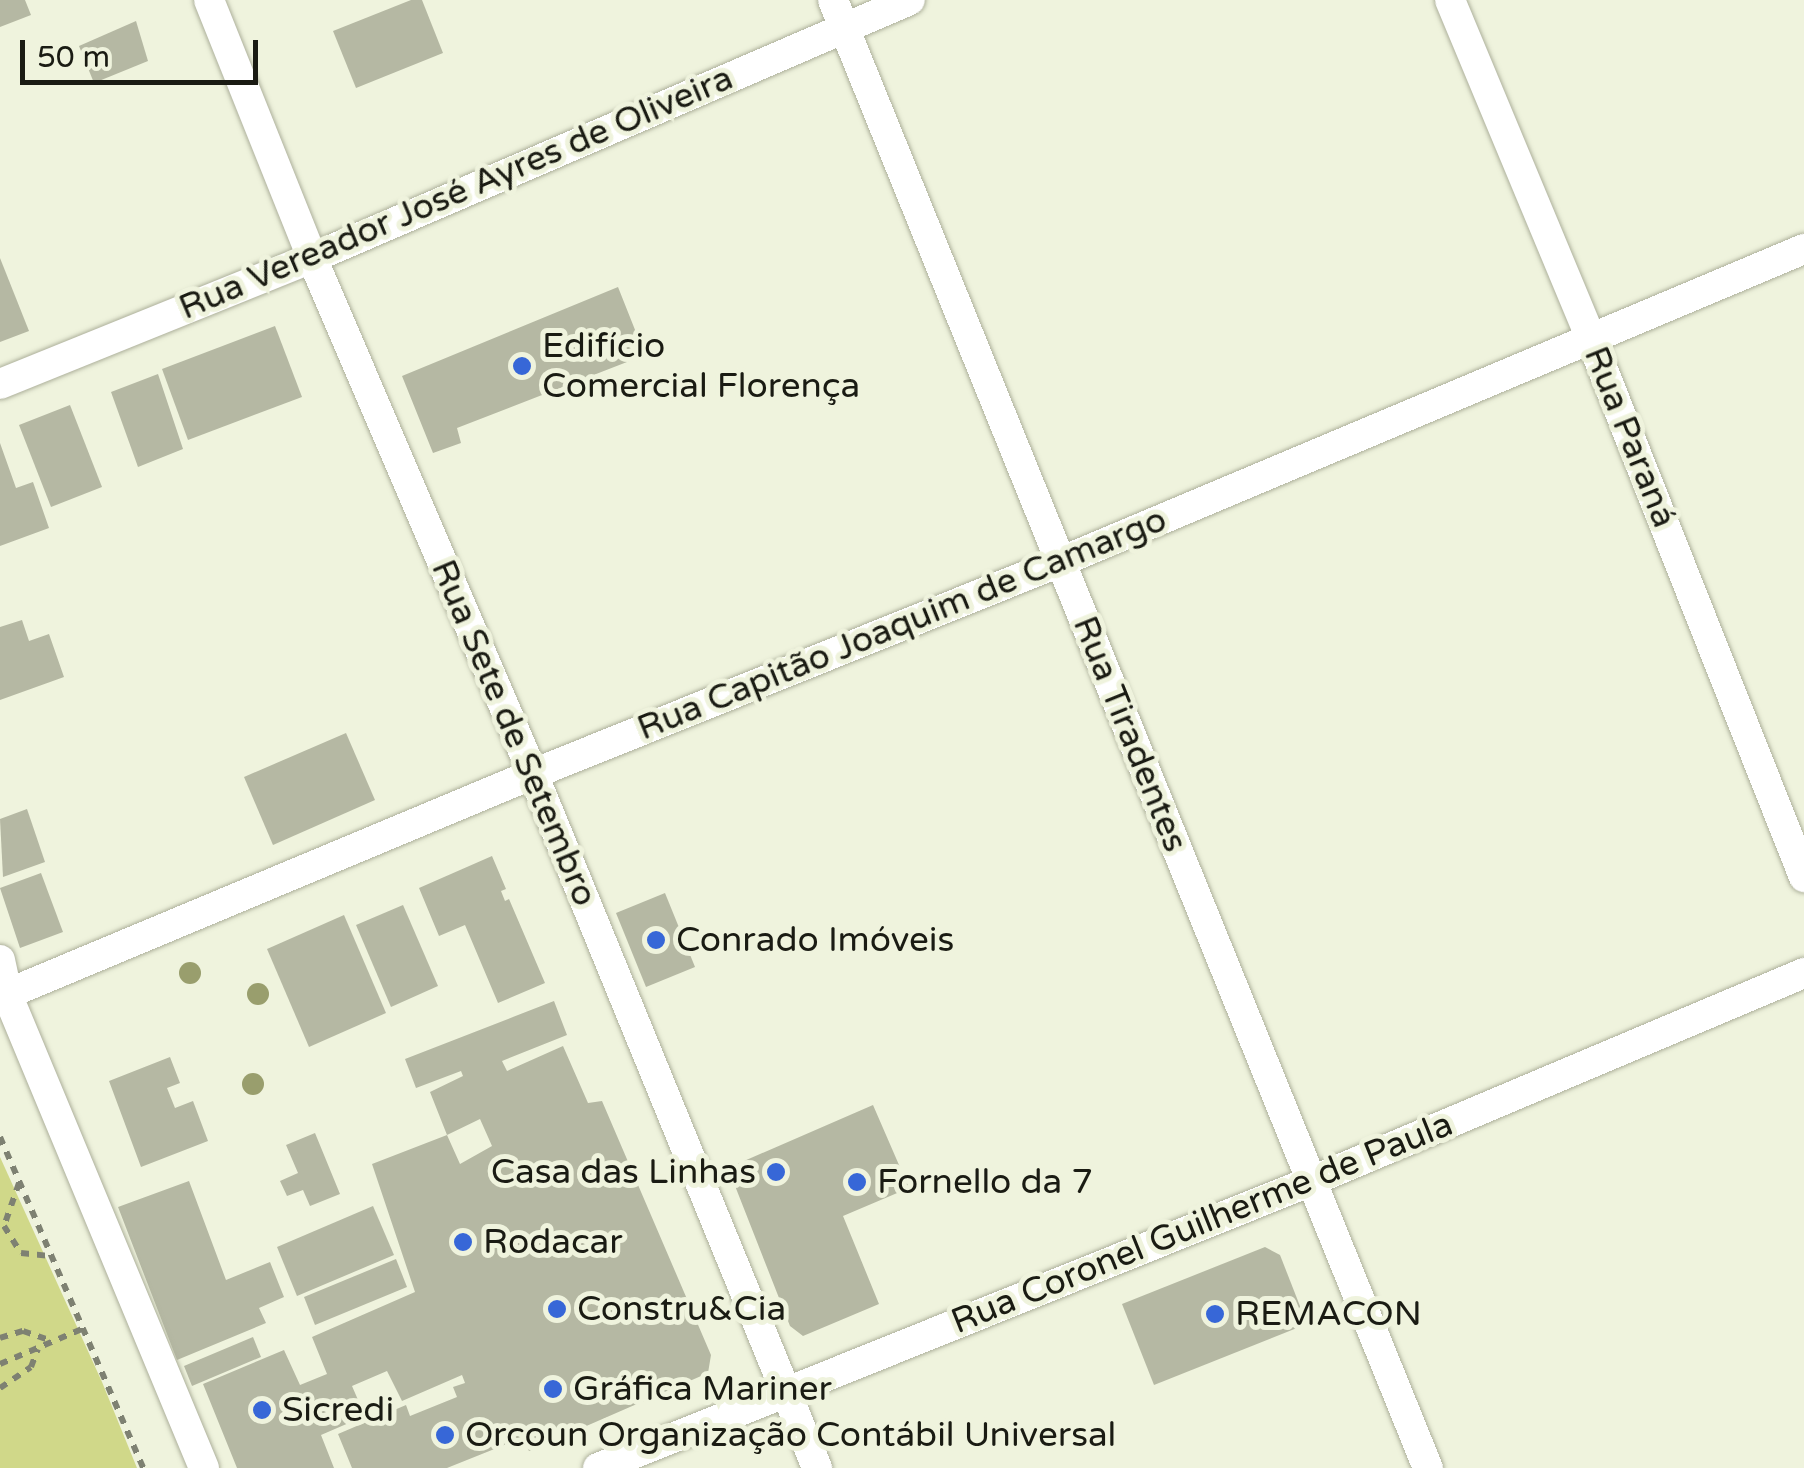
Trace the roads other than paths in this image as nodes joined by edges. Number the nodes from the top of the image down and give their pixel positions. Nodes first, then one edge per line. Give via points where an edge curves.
1 (209, 0) edge
2 (910, 0) edge
3 (1450, 0) edge
4 (838, 14) edge
5 (1804, 249) edge
6 (312, 258) junction
7 (1590, 337) junction
8 (0, 384) edge
9 (1060, 562) junction
10 (533, 774) junction
11 (1804, 877) edge
12 (0, 960) edge
13 (1804, 973) edge
14 (4, 996) edge
15 (1314, 1180) junction
16 (784, 1392) junction
17 (204, 1468) edge
18 (598, 1468) edge
19 (816, 1468) edge
20 (1428, 1468) edge

1 - 6 street, Rua Sete de Setembro
2 - 4 street, Rua Vereador José Ayres de Oliveira
3 - 7 street, Rua Paraná
4 - 6 street, Rua Vereador José Ayres de Oliveira
4 - 9 street, Rua Tiradentes
5 - 7 street, Rua Capitão Joaquim de Camargo
6 - 8 street, Rua Vereador José Ayres de Oliveira
6 - 10 street, Rua Sete de Setembro
7 - 9 street, Rua Capitão Joaquim de Camargo
7 - 11 street, Rua Paraná
9 - 10 street, Rua Capitão Joaquim de Camargo
9 - 15 street, Rua Tiradentes
10 - 14 street, Rua Capitão Joaquim de Camargo
10 - 16 street, Rua Sete de Setembro
12 - 14 street
13 - 15 street, Rua Coronel Guilherme de Paula
14 - 17 street
15 - 16 street, Rua Coronel Guilherme de Paula
15 - 20 street, Rua Tiradentes
16 - 18 street, Rua Coronel Guilherme de Paula
16 - 19 street, Rua Sete de Setembro

